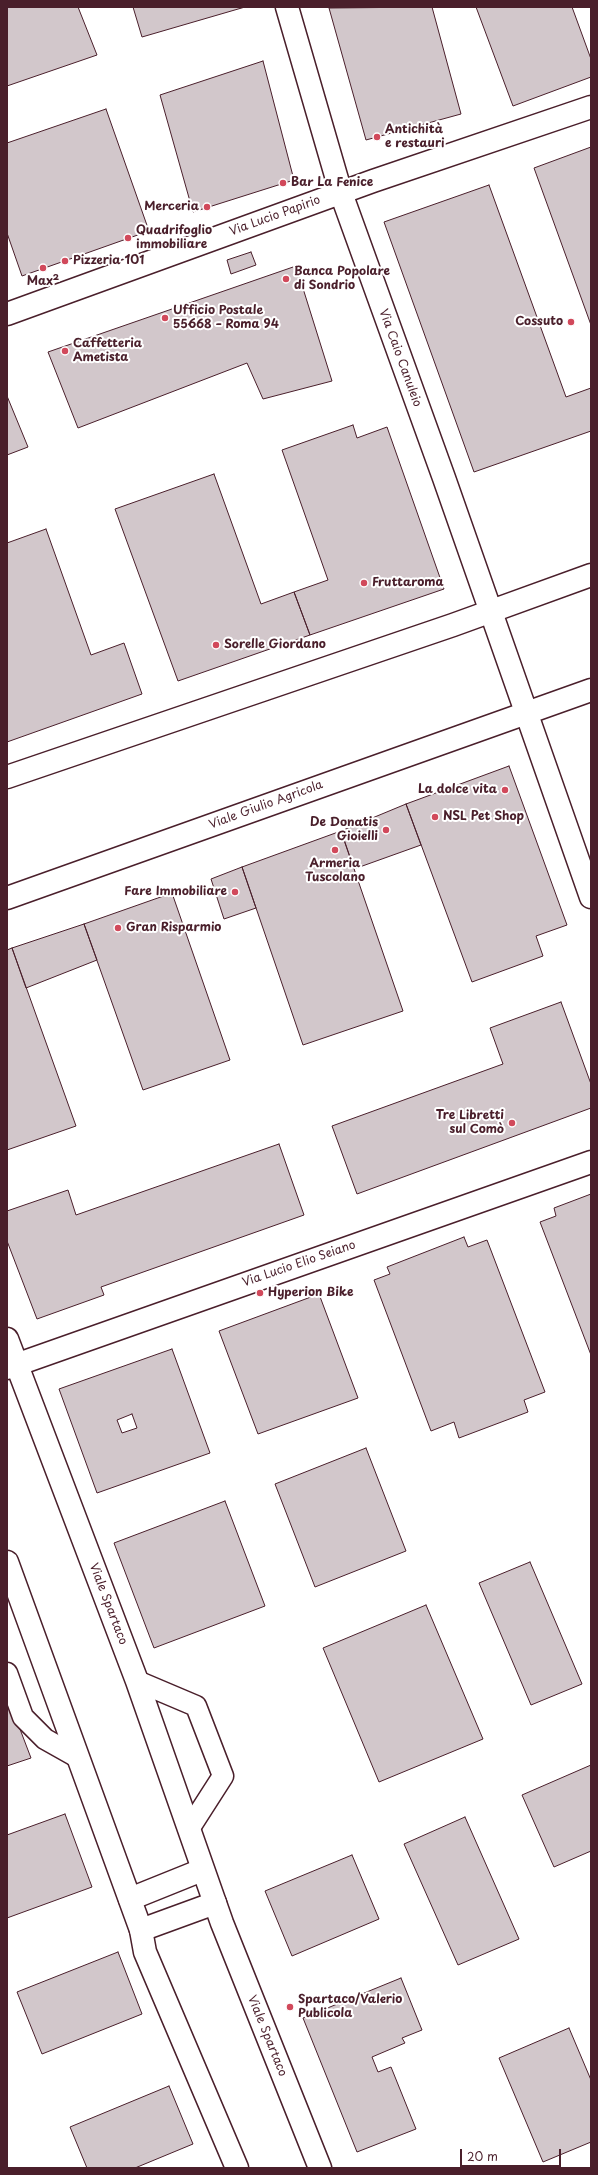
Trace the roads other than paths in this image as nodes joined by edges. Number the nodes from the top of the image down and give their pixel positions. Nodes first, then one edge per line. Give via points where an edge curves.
1 (287, 7) edge
2 (591, 107) edge
3 (340, 193) junction
4 (7, 314) edge
5 (591, 575) edge
6 (490, 612) junction
7 (591, 690) edge
8 (525, 713) junction
9 (7, 777) edge
10 (591, 897) edge
11 (7, 898) edge
12 (591, 1162) edge
13 (7, 1340) edge
14 (12, 1366) edge
15 (7, 1562) edge
16 (12, 1591) edge
17 (7, 1673) edge
18 (137, 1680) junction
19 (77, 1757) junction
20 (189, 1829) junction
21 (202, 1870) junction
22 (130, 1899) junction
23 (215, 1903) junction
24 (141, 1930) junction
25 (237, 2168) edge
26 (320, 2168) edge

1 - 3 street, Via Caio Canuleio
2 - 3 street, Via Lucio Papirio
3 - 4 street, Via Lucio Papirio
3 - 6 street, Via Caio Canuleio
5 - 6 street
6 - 8 street, Via Caio Canuleio
6 - 9 street
7 - 8 street, Viale Giulio Agricola
8 - 10 street, Via Caio Canuleio
8 - 11 street, Viale Giulio Agricola
12 - 14 street, Via Lucio Elio Seiano
13 - 14 street, Viale Spartaco
14 - 18 street, Viale Spartaco
15 - 16 street
16 - 19 street
17 - 19 lane via 23,1717 44,1739
18 - 20 street, Viale Spartaco
18 - 20 lane via 196,1706 223,1776
19 - 22 street
20 - 21 street, Viale Spartaco
21 - 22 street
21 - 23 street, Viale Spartaco
22 - 24 street
23 - 24 street
23 - 26 street, Viale Spartaco
24 - 25 street via 145,1952

